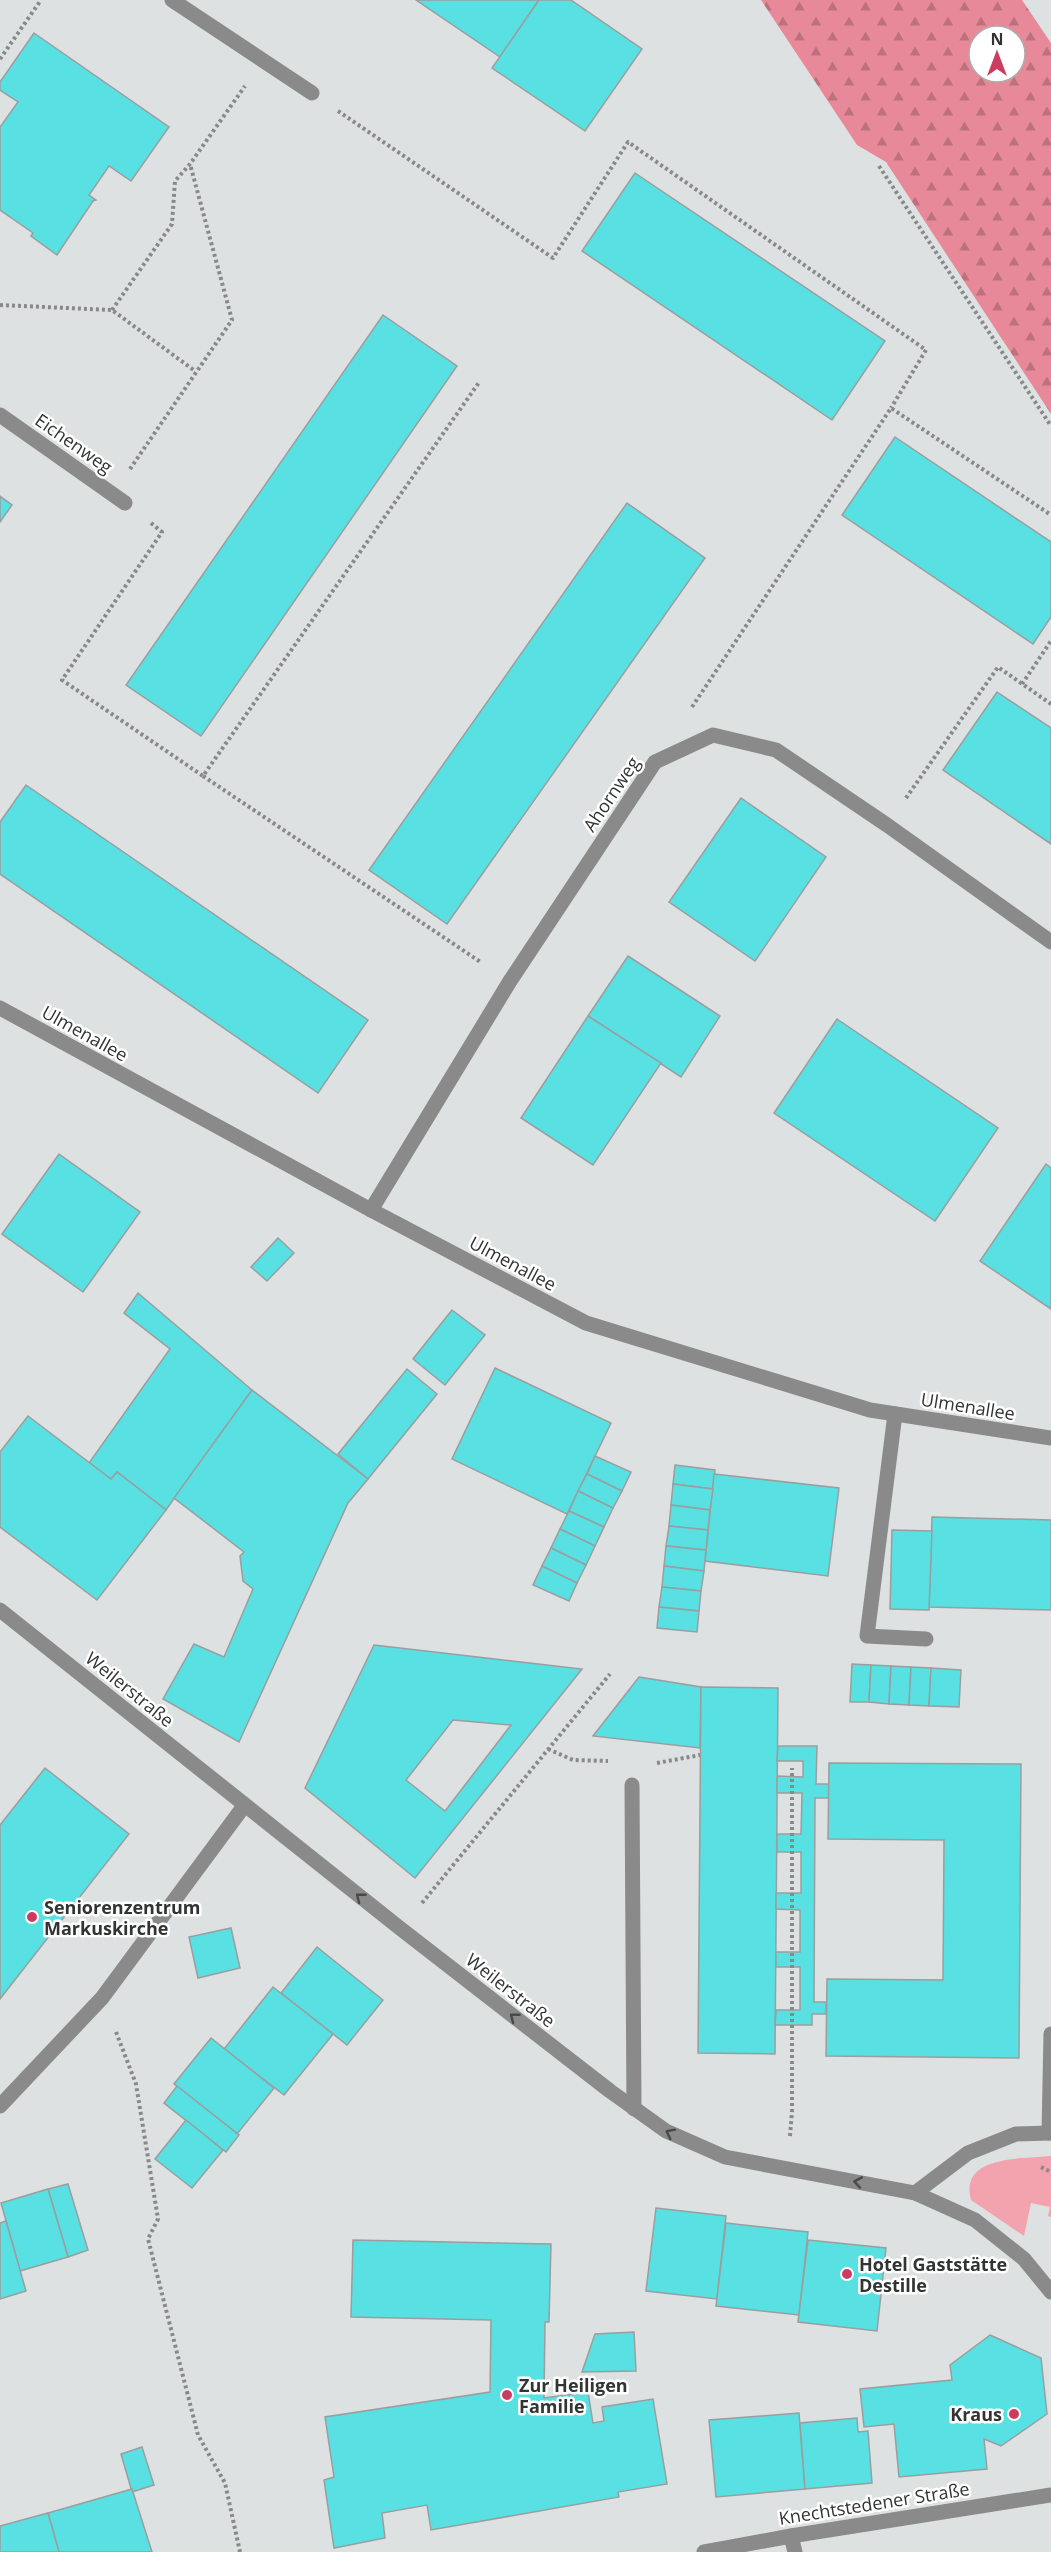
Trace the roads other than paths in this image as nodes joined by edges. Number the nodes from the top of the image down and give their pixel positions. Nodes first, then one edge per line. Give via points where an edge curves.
1 (172, 0) edge
2 (312, 93) road end
3 (0, 415) edge
4 (119, 499) road end
5 (1051, 942) edge
6 (0, 1008) edge
7 (371, 1210) junction
8 (895, 1414) junction
9 (1051, 1438) edge
10 (0, 1610) edge
11 (926, 1639) dead end
12 (632, 1785) dead end
13 (244, 1806) junction
14 (1051, 2034) edge
15 (0, 2106) edge
16 (634, 2109) junction
17 (1050, 2133) edge
18 (915, 2193) junction
19 (1051, 2292) edge
20 (1051, 2495) edge
21 (791, 2536) junction
22 (704, 2552) edge
23 (795, 2552) edge

1 - 2 street
3 - 4 street, Eichenweg
5 - 7 street, Ahornweg via 776,750 713,735 655,762 510,981
6 - 7 street, Ulmenallee
7 - 8 street, Ulmenallee via 586,1323 870,1410
8 - 9 street, Ulmenallee
8 - 11 street via 867,1636
10 - 13 street, Weilerstraße
12 - 16 street
13 - 15 street via 102,1998
16 -> 13 street, Weilerstraße
14 - 17 street
18 -> 16 street, Weilerstraße via 725,2157 666,2131
17 - 18 street via 1016,2134 968,2153
18 - 19 street, Weilerstraße via 975,2220 1024,2259
20 - 21 street, Knechtstedener Straße
21 - 22 street, Knechtstedener Straße
21 - 23 street

